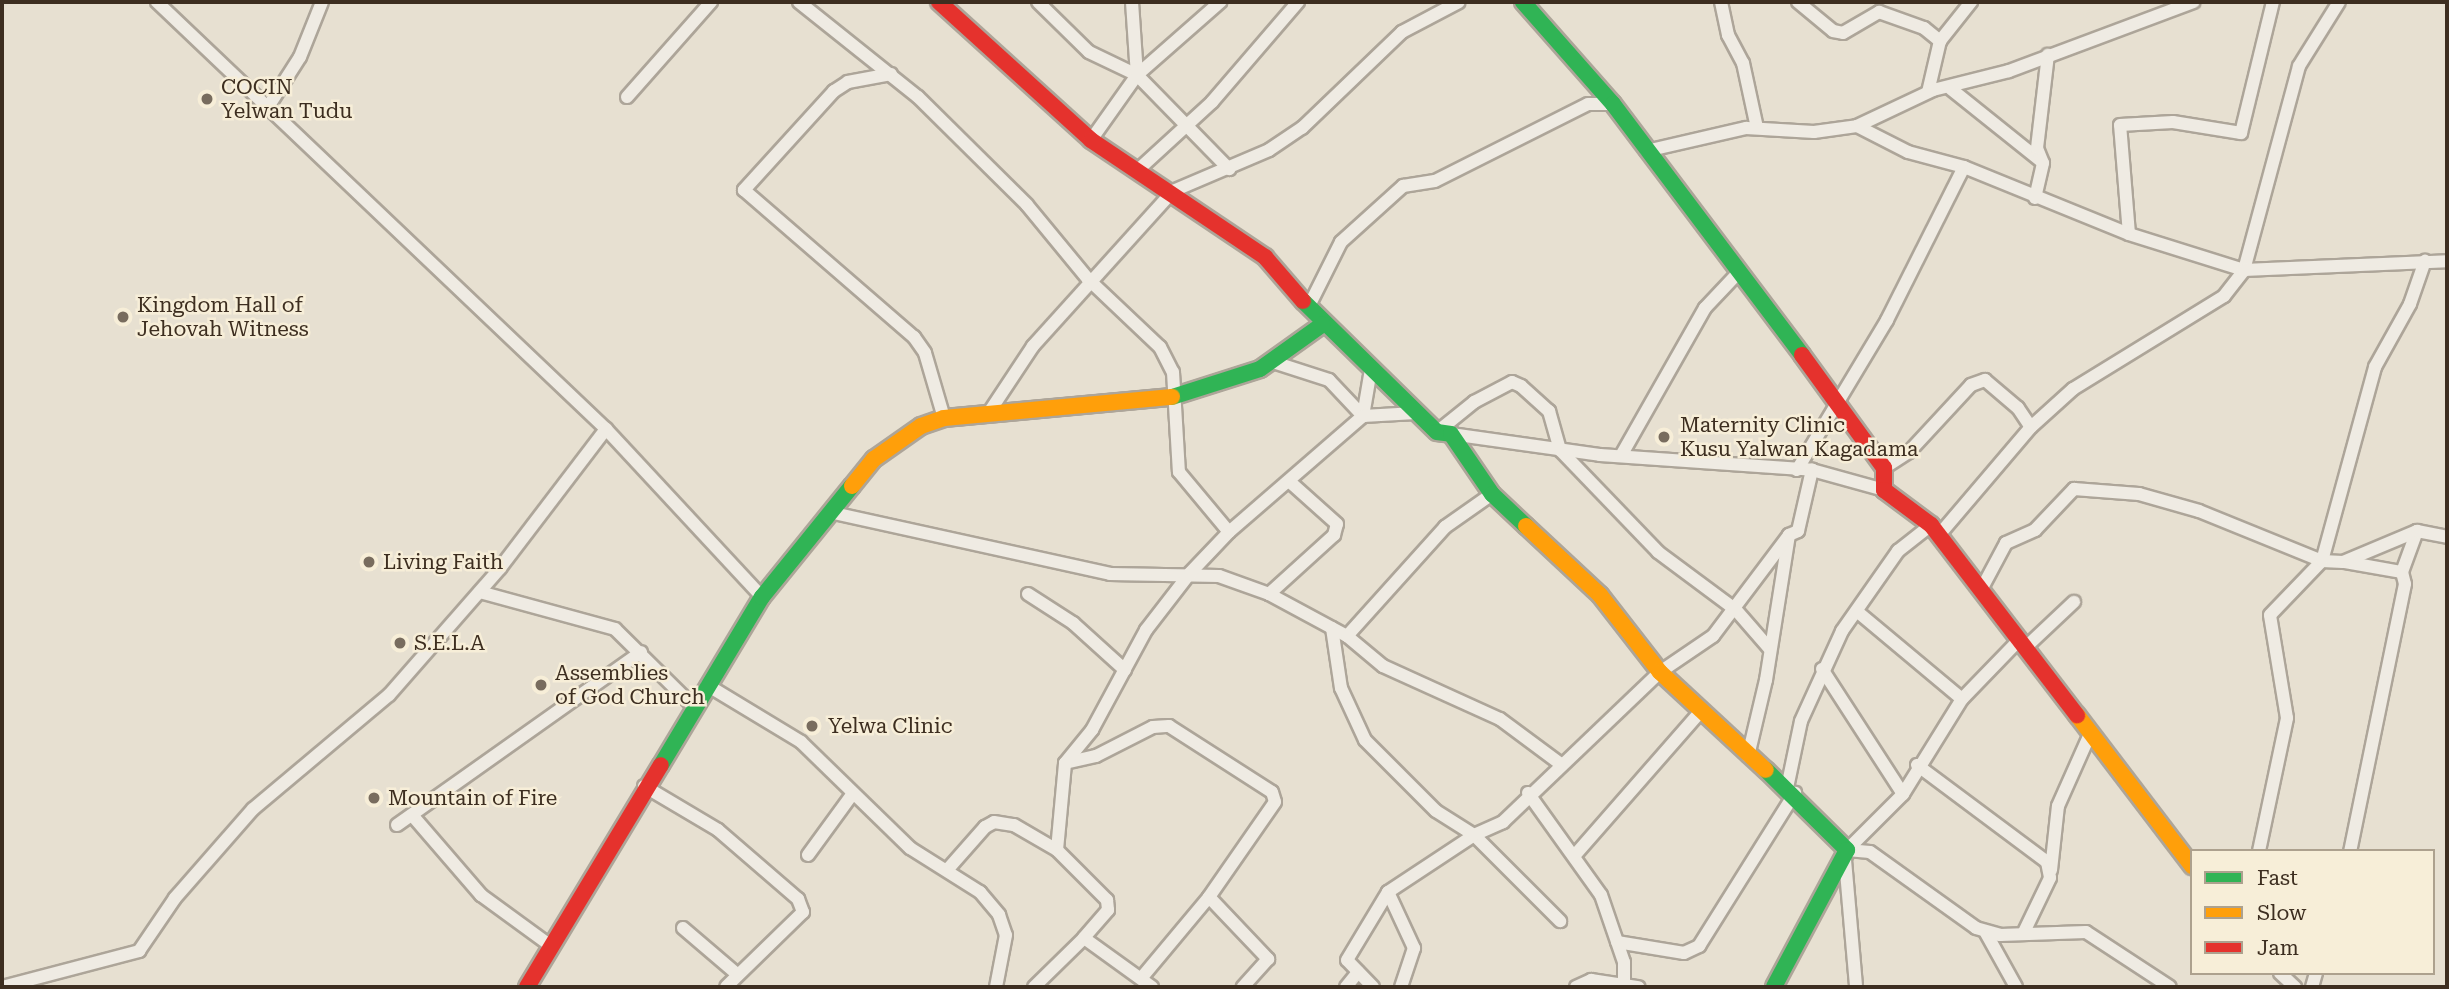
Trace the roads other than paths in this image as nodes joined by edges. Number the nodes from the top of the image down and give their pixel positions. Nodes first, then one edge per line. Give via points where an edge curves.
1 (157, 2) edge
2 (322, 2) edge
3 (711, 2) edge
4 (799, 2) edge
5 (939, 2) edge
6 (1038, 2) edge
7 (1132, 2) edge
8 (1220, 2) edge
9 (1298, 2) edge
10 (1459, 2) edge
11 (1523, 2) edge
12 (1721, 2) edge
13 (1798, 2) edge
14 (1971, 2) edge
15 (2194, 2) edge
16 (2273, 2) edge
17 (2339, 2) edge
18 (2172, 6) edge
19 (1940, 41) junction
20 (2048, 55) junction
21 (891, 74) junction
22 (1136, 75) junction
23 (1951, 89) junction
24 (1928, 93) junction
25 (627, 97) dead end
26 (1613, 104) junction
27 (268, 107) junction
28 (1186, 126) junction
29 (1857, 126) junction
30 (1757, 128) junction
31 (1091, 140) junction
32 (1646, 151) junction
33 (2043, 163) junction
34 (1964, 167) junction
35 (1139, 169) junction
36 (1229, 169) junction
37 (1173, 191) junction
38 (2035, 198) junction
39 (2129, 234) junction
40 (2425, 261) junction
41 (2447, 261) edge
42 (2244, 270) junction
43 (1738, 273) junction
44 (1088, 279) junction
45 (1310, 304) junction
46 (1323, 324) junction
47 (1270, 361) junction
48 (1371, 369) junction
49 (1175, 396) junction
50 (1836, 400) junction
51 (990, 411) junction
52 (1416, 413) junction
53 (1363, 416) junction
54 (944, 418) junction
55 (2031, 427) junction
56 (606, 429) junction
57 (1444, 433) junction
58 (1560, 450) junction
59 (1622, 454) junction
60 (1884, 468) junction
61 (1797, 470) junction
62 (1812, 470) junction
63 (1290, 482) junction
64 (1884, 490) junction
65 (1492, 494) junction
66 (829, 512) junction
67 (1935, 530) junction
68 (2417, 531) junction
69 (1229, 532) junction
70 (1789, 536) junction
71 (2447, 537) edge
72 (2322, 561) junction
73 (2343, 562) junction
74 (2402, 572) junction
75 (1190, 573) junction
76 (1982, 588) junction
77 (480, 592) junction
78 (1028, 594) dead end
79 (1269, 594) junction
80 (762, 597) junction
81 (2074, 602) dead end
82 (1736, 610) junction
83 (1859, 613) junction
84 (1332, 628) junction
85 (1347, 636) junction
86 (2023, 643) junction
87 (1769, 648) junction
88 (641, 652) junction
89 (1822, 669) junction
90 (1125, 670) junction
91 (1660, 672) junction
92 (707, 685) junction
93 (1962, 699) junction
94 (694, 707) junction
95 (1701, 711) junction
96 (2091, 732) junction
97 (1748, 756) junction
98 (1065, 763) junction
99 (1562, 765) junction
100 (1917, 765) junction
101 (644, 786) junction
102 (1791, 791) junction
103 (1528, 793) junction
104 (1903, 794) junction
105 (852, 796) junction
106 (412, 815) junction
107 (397, 825) dead end
108 (1474, 835) junction
109 (2259, 849) edge
110 (2350, 849) edge
111 (1057, 850) junction
112 (808, 855) dead end
113 (1575, 855) junction
114 (1846, 855) junction
115 (2190, 863) edge
116 (948, 869) junction
117 (2051, 870) junction
118 (1388, 892) junction
119 (1209, 897) junction
120 (1560, 922) dead end
121 (683, 928) dead end
122 (1986, 933) junction
123 (2023, 934) junction
124 (1084, 938) junction
125 (1618, 942) junction
126 (551, 946) junction
127 (1358, 972) junction
128 (738, 975) junction
129 (2282, 975) edge
130 (1142, 978) junction
131 (1624, 984) junction
132 (2, 987) edge
133 (527, 987) edge
134 (726, 987) edge
135 (996, 987) edge
136 (1034, 987) edge
137 (1152, 987) edge
138 (1243, 987) edge
139 (1346, 987) edge
140 (1373, 987) edge
141 (1401, 987) edge
142 (1576, 987) edge
143 (1638, 987) edge
144 (1774, 987) edge
145 (1856, 987) edge
146 (2016, 987) edge
147 (2170, 987) edge
148 (2295, 987) edge

1 - 27 street
2 - 27 street via 300,57
3 - 25 street
4 - 21 street
5 - 31 street
6 - 22 street via 1089,52
7 - 22 street via 1130,46
8 - 22 street
9 - 28 street
10 - 36 street via 1402,32 1302,128
11 - 26 street
12 - 30 street via 1728,34 1743,64
13 - 19 street via 1833,32 1843,33 1879,12 1924,28
14 - 19 street
15 - 18 street
16 - 39 street via 2241,133 2173,122 2120,125
17 - 42 street via 2300,66
18 - 20 street
19 - 24 street
20 - 23 street
20 - 33 street via 2037,148
21 - 44 street via 1027,205
21 - 54 street via 848,82 834,91 744,190 914,337 925,353
22 - 28 street
22 - 31 street
23 - 24 street
23 - 33 street
24 - 29 street
26 - 32 street
26 - 45 street via 1588,104 1435,181 1403,186 1340,242
27 - 56 street
28 - 35 street
28 - 36 street
29 - 30 street via 1814,132
29 - 34 street via 1908,152
30 - 32 street
31 - 35 street
32 - 43 street
33 - 38 street
34 - 38 street
34 - 50 street via 1887,320
35 - 37 street
36 - 37 street
37 - 44 street
37 - 45 street via 1265,257
38 - 39 street
39 - 42 street
40 - 41 street
40 - 42 street
40 - 72 street via 2410,304 2375,367
42 - 55 street via 2224,296 2073,389
43 - 50 street
43 - 59 street via 1706,308
44 - 49 street via 1160,347 1173,372
44 - 51 street via 1033,346
45 - 46 street
46 - 47 street
46 - 48 street
47 - 49 street via 1219,385
47 - 53 street via 1329,380
48 - 52 street
48 - 53 street
49 - 51 street
49 - 69 street via 1179,472
50 - 60 street
50 - 61 street
51 - 54 street
52 - 53 street
52 - 57 street
53 - 63 street
54 - 66 street via 921,426 874,459
55 - 60 street via 2018,408 1985,380 1971,385 1909,452
55 - 67 street
56 - 77 street
56 - 80 street
57 - 58 street
57 - 58 street via 1466,407 1513,382 1549,411
57 - 65 street
58 - 59 street
58 - 82 street via 1658,552
59 - 61 street
60 - 64 street
61 - 62 street
62 - 64 street
62 - 70 street via 1798,531
63 - 69 street
63 - 79 street via 1337,524 1334,535
64 - 67 street
65 - 85 street via 1445,527
65 - 91 street via 1600,594
66 - 75 street via 1110,574
66 - 80 street
67 - 76 street
67 - 83 street via 1898,551
68 - 71 street
68 - 73 street
68 - 74 street
69 - 75 street
70 - 82 street
70 - 87 street
72 - 73 street
72 - 76 street via 2199,511 2139,494 2074,489 2035,530 2006,543
72 - 109 street via 2270,615 2287,718
73 - 74 street
74 - 110 street via 2405,584
75 - 79 street via 1219,576
75 - 90 street via 1146,630
76 - 86 street
77 - 88 street via 615,629
77 - 132 street via 377,707 253,808 174,898 139,951
78 - 90 street via 1073,623
79 - 84 street
80 - 92 street
81 - 86 street
82 - 87 street
82 - 91 street via 1713,636
83 - 89 street
83 - 93 street
84 - 85 street
84 - 108 street via 1341,688 1365,740 1436,811
85 - 99 street via 1383,666 1500,719
86 - 93 street
86 - 96 street
87 - 97 street
88 - 94 street via 664,682
88 - 106 street
89 - 102 street via 1795,737
89 - 104 street
90 - 98 street via 1092,730
91 - 95 street
91 - 99 street
92 - 94 street
92 - 105 street via 801,743
93 - 100 street
94 - 101 street
95 - 97 street
95 - 113 street
96 - 115 street
96 - 117 street via 2058,806
97 - 102 street
98 - 111 street
98 - 119 street via 1096,756 1153,727 1169,726 1272,792 1275,802
99 - 103 street
100 - 104 street
100 - 117 street
101 - 126 street
101 - 128 street via 718,830 798,899 803,912
102 - 114 street
102 - 125 street via 1699,946 1684,953
103 - 108 street via 1503,822
103 - 113 street
104 - 114 street
105 - 112 street
105 - 116 street via 910,848
106 - 107 street
106 - 126 street via 481,895
108 - 118 street
108 - 120 street
111 - 116 street via 1014,825 994,822
111 - 124 street via 1109,905
113 - 125 street via 1601,895
114 - 122 street via 1870,852
114 - 144 street via 1814,906
114 - 145 street
116 - 135 street via 999,915 1006,936
117 - 123 street
118 - 127 street via 1348,960
118 - 141 street via 1414,948
119 - 130 street
119 - 138 street via 1268,958
121 - 128 street
122 - 123 street
122 - 146 street
123 - 147 street via 2086,932
124 - 130 street
124 - 136 street
125 - 131 street
126 - 133 street
127 - 139 street
127 - 140 street
128 - 134 street
129 - 148 street
130 - 137 street
131 - 142 street via 1591,980
131 - 143 street

